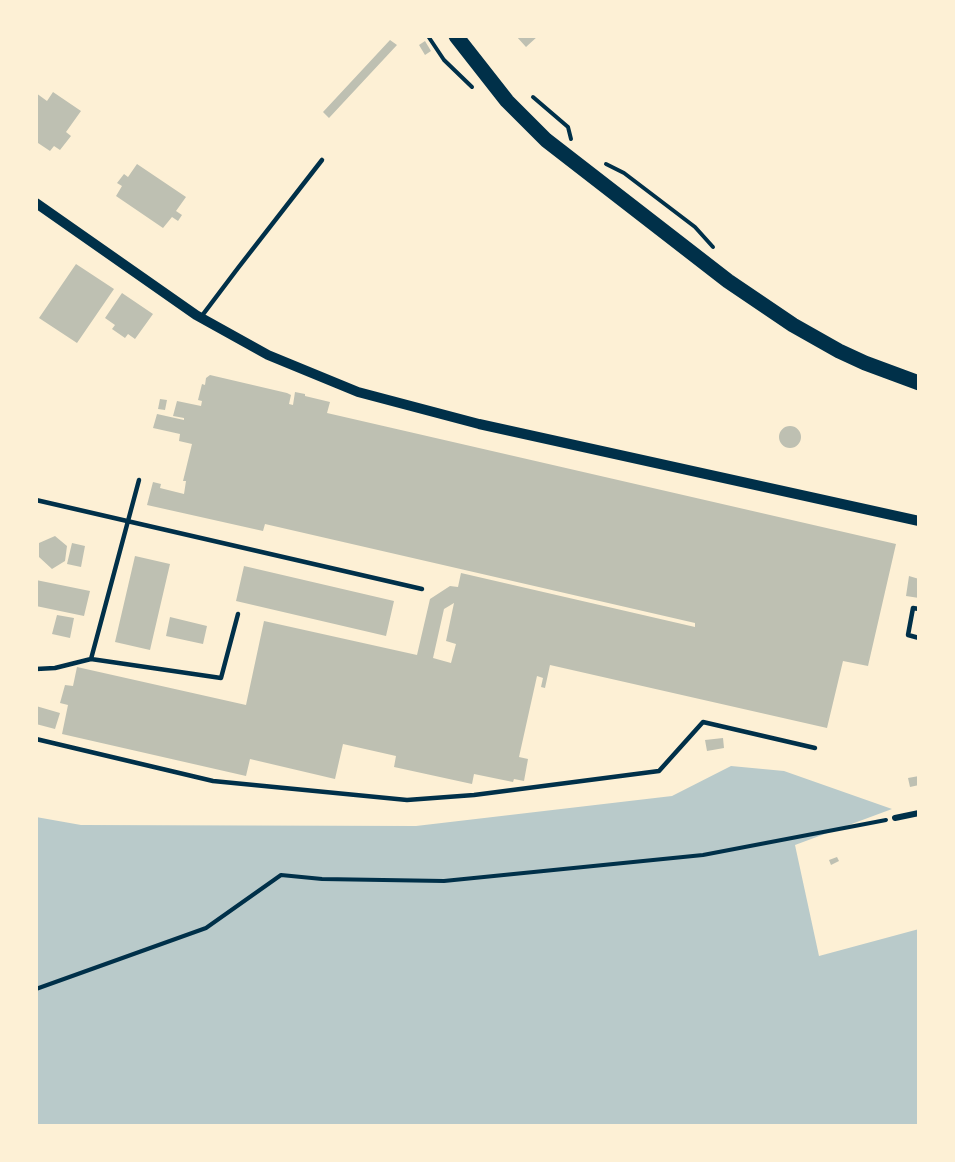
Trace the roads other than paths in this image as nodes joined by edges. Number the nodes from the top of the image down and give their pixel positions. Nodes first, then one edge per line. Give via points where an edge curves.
1 (456, 36) edge
2 (322, 160) dead end
3 (36, 203) edge
4 (201, 317) junction
5 (919, 383) edge
6 (139, 480) dead end
7 (36, 500) edge
8 (919, 521) edge
9 (422, 589) dead end
10 (919, 609) edge
11 (238, 614) dead end
12 (919, 638) edge
13 (91, 659) junction
14 (36, 669) edge
15 (36, 739) edge
16 (815, 748) dead end
17 (919, 813) edge
18 (895, 818) road end

1 - 5 main road via 507,102 546,140 728,281 839,351
2 - 4 lane
3 - 4 street
4 - 8 street via 268,355 373,397
6 - 13 lane
7 - 9 lane
10 - 12 lane via 914,608 908,635
11 - 13 lane via 221,678
13 - 14 lane
15 - 16 lane via 213,781 406,800 659,771 704,722
17 - 18 street

